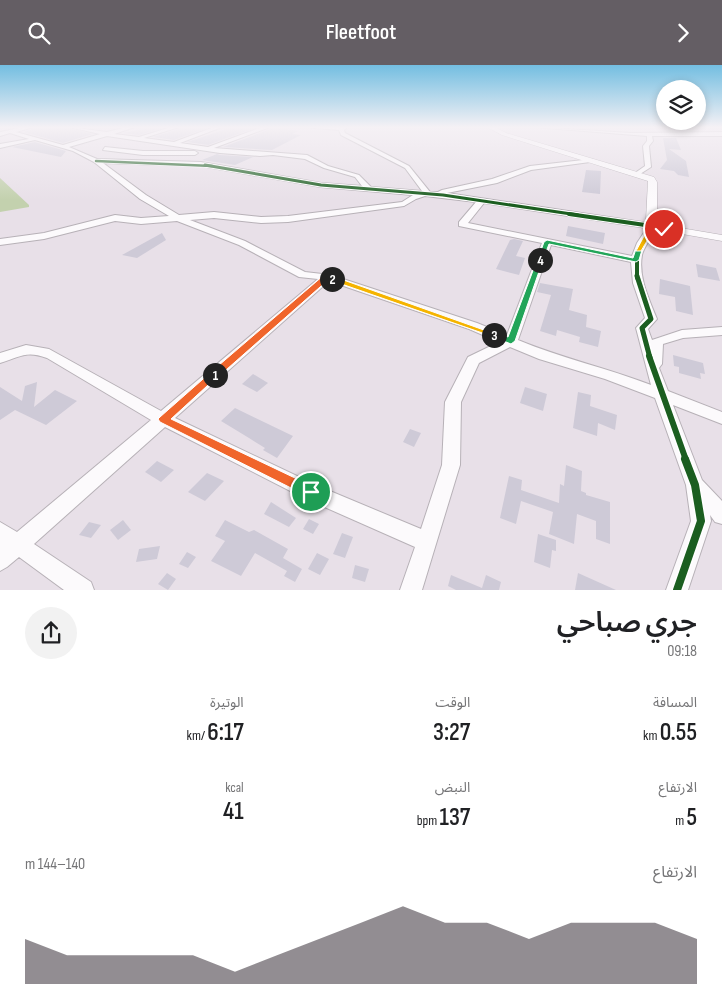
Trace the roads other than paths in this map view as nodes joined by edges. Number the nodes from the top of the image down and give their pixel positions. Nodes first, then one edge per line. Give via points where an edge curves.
1 (78, 152) edge
2 (97, 152) edge
3 (133, 152) edge
4 (202, 152) edge
5 (233, 152) edge
6 (377, 152) edge
7 (562, 152) edge
8 (647, 152) edge
9 (86, 155) junction
10 (590, 160) junction
11 (96, 161) junction
12 (638, 174) junction
13 (368, 187) junction
14 (426, 195) junction
15 (481, 202) junction
16 (178, 218) junction
17 (652, 227) junction
18 (722, 238) edge
19 (0, 241) edge
20 (547, 242) junction
21 (636, 260) junction
22 (327, 277) junction
23 (722, 331) edge
24 (511, 341) junction
25 (0, 358) edge
26 (654, 374) junction
27 (662, 395) junction
28 (722, 418) edge
29 (163, 419) junction
30 (695, 485) junction
31 (722, 515) edge
32 (0, 532) edge
33 (427, 542) junction
34 (18, 545) junction
35 (0, 560) edge
36 (83, 590) edge
37 (411, 590) edge
38 (677, 590) edge

1 - 9 street
2 - 9 street
3 - 4 street
5 - 13 street via 307,157 326,167 357,176
6 - 14 street via 407,167
7 - 10 street
8 - 12 street via 648,167
9 - 11 street
10 - 12 street
10 - 14 street via 530,168 494,181
11 - 13 street via 201,164 321,185
11 - 16 street via 143,197
12 - 17 street via 653,182
13 - 14 street
14 - 15 street
14 - 16 street via 413,197 404,204 288,219 214,215
15 - 17 street
15 - 20 street via 462,224
16 - 19 street via 141,221 115,218 44,236
16 - 22 street via 242,243 303,275
17 - 18 street
17 - 21 street via 640,245
20 - 21 street
20 - 24 street
21 - 26 street via 641,292 651,319 642,328
22 - 24 street
22 - 29 street
23 - 26 street via 682,334 657,342
24 - 27 street via 544,356 610,375
24 - 33 street via 474,360 454,401 451,465
25 - 29 street via 23,349 37,349
26 - 27 street
27 - 28 street
27 - 30 street
29 - 33 street via 311,492
29 - 34 street
30 - 31 street
30 - 38 street via 701,521
32 - 34 street
33 - 37 street
34 - 35 street
34 - 36 street

